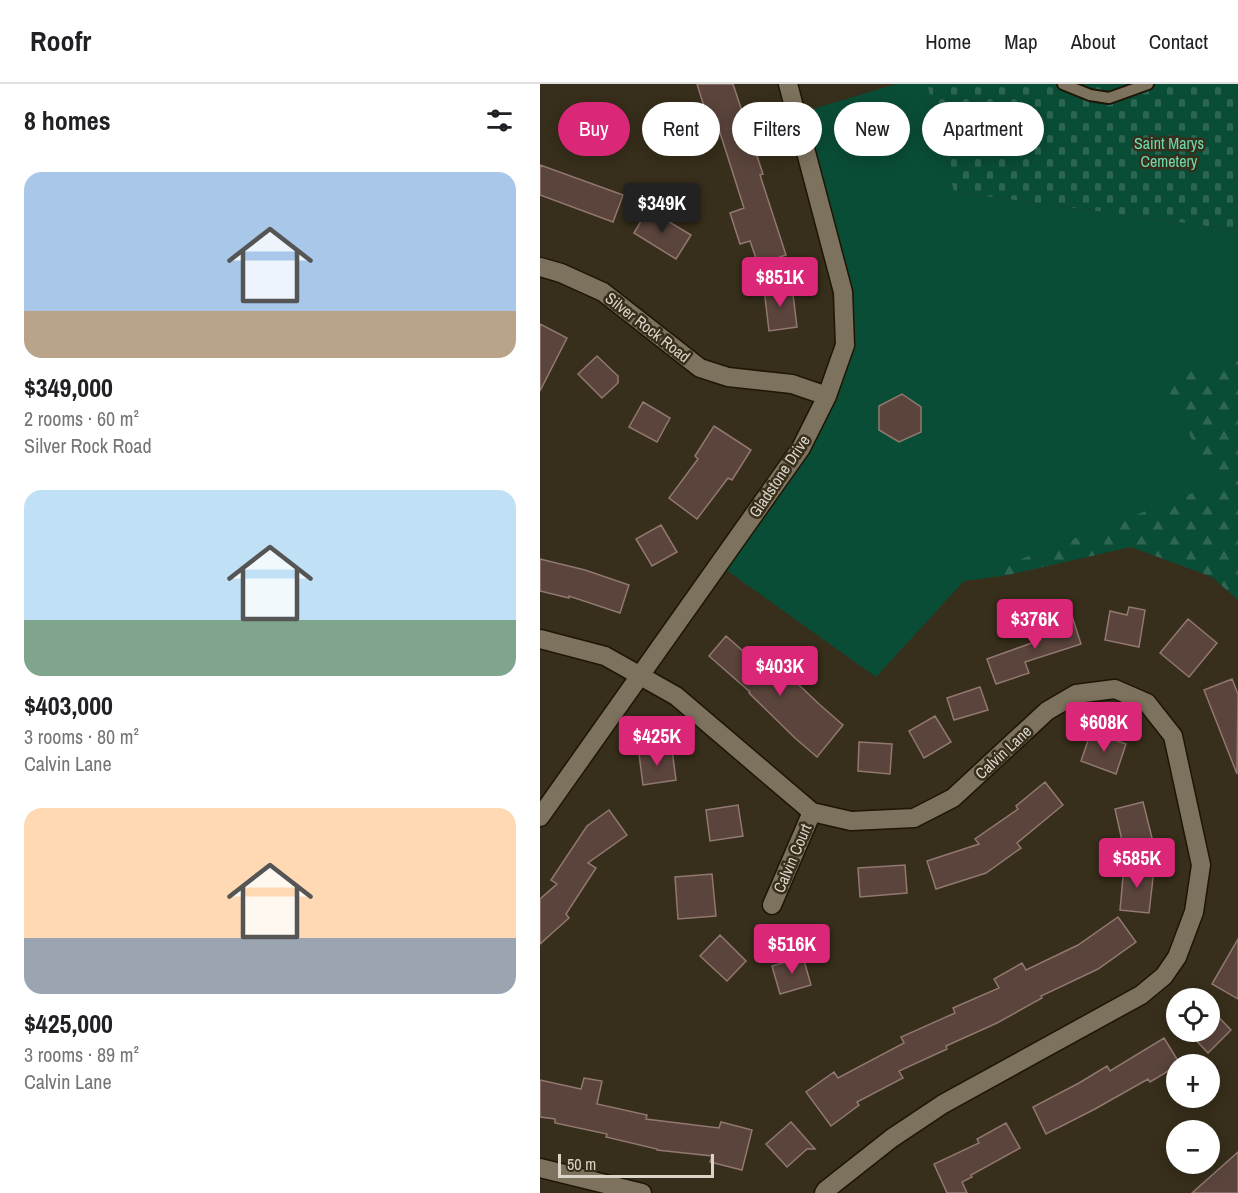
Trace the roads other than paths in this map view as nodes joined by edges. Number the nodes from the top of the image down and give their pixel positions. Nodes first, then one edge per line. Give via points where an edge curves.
1 (788, 84) edge
2 (1063, 84) edge
3 (1148, 84) edge
4 (540, 267) edge
5 (827, 396) junction
6 (540, 639) edge
7 (639, 675) junction
8 (812, 812) junction
9 (540, 817) edge
10 (772, 905) dead end
11 (540, 1168) edge
12 (642, 1193) edge
13 (824, 1193) edge

1 - 5 street, Gladstone Drive via 843,292 845,345
2 - 3 lane via 1110,98
4 - 5 street, Silver Rock Road via 603,292 700,368 728,377 792,384
5 - 7 street, Gladstone Drive via 801,448
6 - 7 street, Calvin Lane via 605,656
7 - 8 street, Calvin Lane via 676,696
7 - 9 street, Gladstone Drive
8 - 10 street, Calvin Court
8 - 13 street, Calvin Lane via 851,821 914,818 953,798 1047,711 1076,694 1115,689 1147,703 1173,735 1201,865 1194,912 1177,957 1164,976 1141,995 943,1104 892,1138
11 - 12 street

